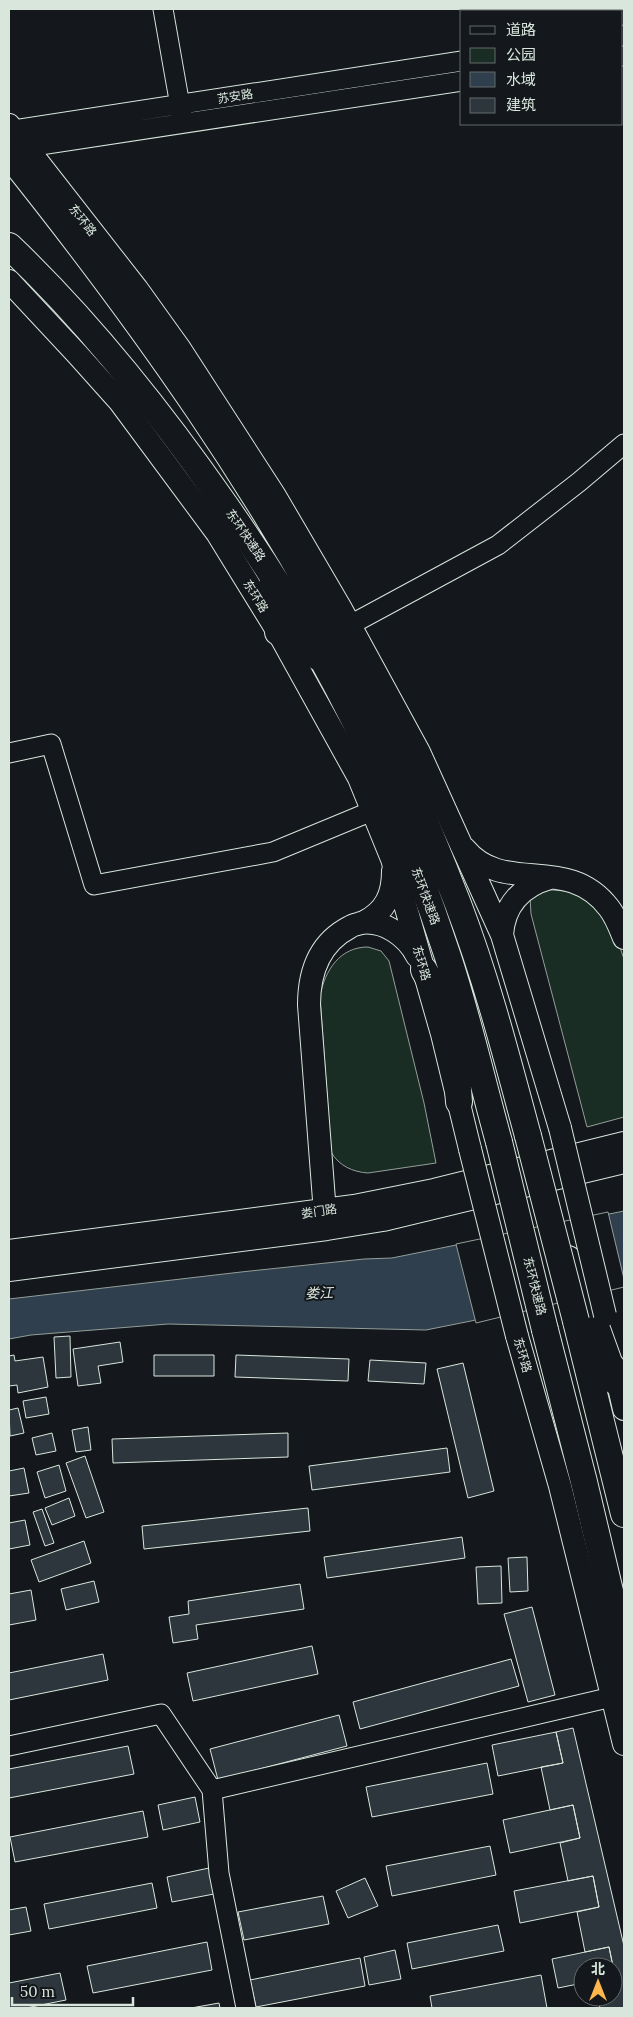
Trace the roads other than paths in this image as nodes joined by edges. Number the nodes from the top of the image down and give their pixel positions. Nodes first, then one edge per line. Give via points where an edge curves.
1 (163, 9) edge
2 (460, 61) edge
3 (460, 81) edge
4 (180, 104) junction
5 (183, 124) junction
6 (13, 140) edge
7 (9, 246) edge
8 (9, 281) edge
9 (624, 444) edge
10 (272, 574) junction
11 (350, 625) junction
12 (278, 632) junction
13 (323, 660) junction
14 (9, 753) edge
15 (372, 811) junction
16 (462, 844) junction
17 (392, 859) junction
18 (556, 877) junction
19 (361, 923) junction
20 (502, 935) junction
21 (624, 938) edge
22 (448, 957) junction
23 (424, 970) junction
24 (453, 1022) junction
25 (480, 1072) junction
26 (459, 1102) junction
27 (624, 1143) edge
28 (624, 1162) edge
29 (325, 1220) junction
30 (9, 1252) edge
31 (9, 1270) edge
32 (591, 1318) junction
33 (616, 1382) joint
34 (624, 1409) edge
35 (624, 1514) edge
36 (612, 1602) junction
37 (624, 1650) edge
38 (618, 1699) edge
39 (624, 1744) edge
40 (9, 1746) edge
41 (212, 1790) junction
42 (246, 2008) edge

1 - 4 street
2 - 4 street, 苏安路
3 - 5 street, 苏安路
4 - 5 street
4 - 6 street, 苏安路
5 - 6 street, 苏安路
6 - 11 main road, 东环路 via 137,289 180,349 275,496
6 - 32 highway, 东环快速路, bridge via 165,360 296,564 379,718 442,863 476,952 548,1215
7 - 10 highway, 东环快速路 via 48,284 130,377 188,452
8 - 12 main road, 东环路 via 120,402 217,533
9 - 11 street via 498,544
10 - 12 highway
10 - 13 highway, 东环快速路
11 - 16 main road, 东环路 via 419,752
12 - 13 highway
12 - 15 main road, 东环路 via 359,778
13 - 22 highway, 东环快速路 via 379,773
14 - 15 street via 51,744 94,885 273,852
15 - 17 main road, 东环路
16 - 18 main road via 488,867
16 - 20 main road, 东环路
17 - 19 main road via 393,882 388,900 380,911
17 - 23 main road, 东环路
18 - 20 main road via 531,885 517,896 504,918
18 - 21 main road via 574,881 595,893 609,908
19 - 23 main road via 380,925 395,932 410,945
19 - 29 main road via 343,931 326,945 310,983
20 - 32 main road, 东环路, bridge via 560,1128
22 - 24 highway
22 - 25 highway, 东环快速路
23 - 24 highway
23 - 26 main road, 东环路
24 - 25 highway
24 - 26 highway
25 - 36 highway, 东环快速路, bridge
26 - 38 main road, 东环路, bridge via 517,1336
27 - 29 main road, 娄门路
28 - 29 main road, 娄门路 via 414,1213
29 - 30 main road, 娄门路
29 - 31 main road, 娄门路
32 - 33 highway
32 - 35 highway, 东环快速路
33 - 34 main road
36 - 37 highway, 东环快速路
36 - 38 highway
38 - 39 main road, 东环路
38 - 41 street
40 - 41 street via 161,1714
41 - 42 street via 219,1873

